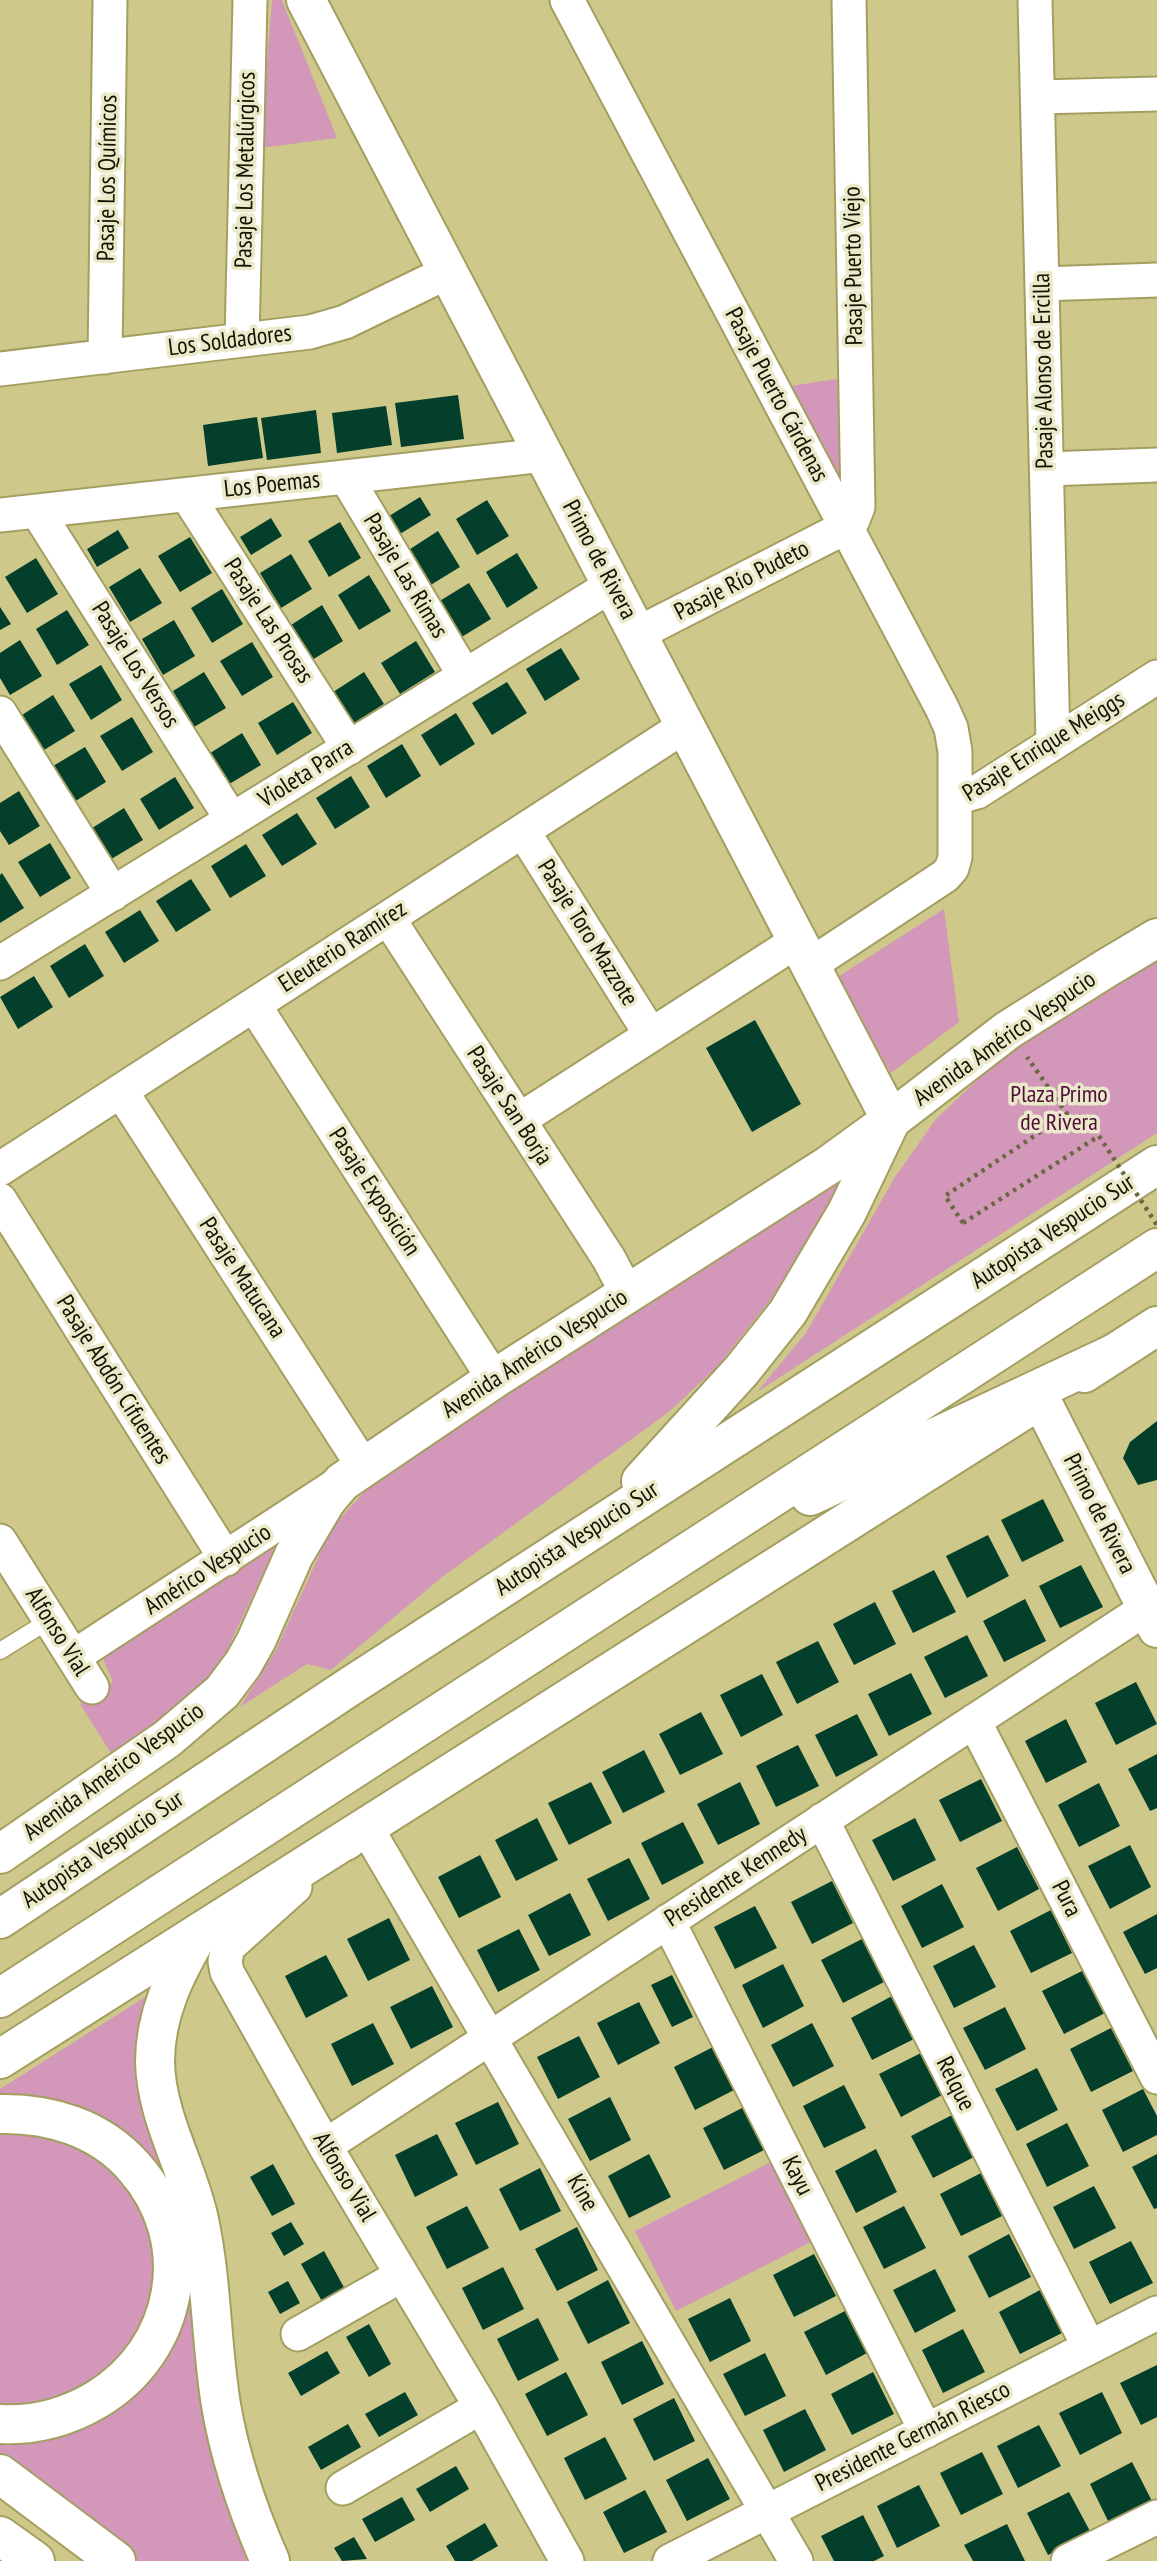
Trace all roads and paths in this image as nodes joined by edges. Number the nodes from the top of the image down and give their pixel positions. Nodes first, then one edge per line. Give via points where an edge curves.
1 (110, 0) edge
2 (250, 0) edge
3 (306, 0) edge
4 (567, 0) edge
5 (849, 0) edge
6 (1035, 0) edge
7 (1157, 94) edge
8 (1038, 97) junction
9 (448, 272) junction
10 (1157, 280) edge
11 (1042, 284) junction
12 (242, 340) junction
13 (105, 356) junction
14 (0, 369) edge
15 (544, 455) junction
16 (1157, 465) edge
17 (1046, 469) junction
18 (346, 477) junction
19 (187, 495) junction
20 (37, 511) junction
21 (0, 515) edge
22 (846, 527) junction
23 (612, 585) junction
24 (637, 634) junction
25 (465, 676) junction
26 (1157, 677) edge
27 (0, 713) edge
28 (685, 726) junction
29 (1053, 742) junction
30 (349, 748) junction
31 (956, 798) junction
32 (232, 820) junction
33 (523, 831) junction
34 (113, 894) junction
35 (388, 918) junction
36 (1157, 939) edge
37 (804, 953) junction
38 (0, 963) edge
39 (254, 1005) junction
40 (1008, 1031) junction
41 (652, 1035) junction
42 (121, 1091) junction
43 (519, 1120) junction
44 (891, 1120) junction
45 (1157, 1165) edge
46 (0, 1169) edge
47 (0, 1200) edge
48 (1157, 1225) edge
49 (1157, 1248) edge
50 (628, 1295) junction
51 (1157, 1326) edge
52 (1114, 1354) junction
53 (494, 1379) junction
54 (1041, 1400) junction
55 (353, 1474) junction
56 (587, 1533) junction
57 (0, 1541) edge
58 (226, 1559) junction
59 (675, 1560) junction
60 (1152, 1618) edge
61 (50, 1620) junction
62 (0, 1651) edge
63 (73, 1657) junction
64 (92, 1687) dead end
65 (974, 1721) junction
66 (822, 1821) junction
67 (366, 1827) junction
68 (0, 1853) edge
69 (0, 1919) edge
70 (668, 1922) junction
71 (198, 1933) junction
72 (0, 1998) edge
73 (491, 2037) junction
74 (0, 2059) edge
75 (1157, 2077) edge
76 (0, 2114) edge
77 (325, 2146) junction
78 (402, 2275) junction
79 (1157, 2313) edge
80 (298, 2334) dead end
81 (1089, 2347) junction
82 (481, 2407) junction
83 (0, 2424) edge
84 (926, 2431) junction
85 (0, 2474) edge
86 (343, 2488) dead end
87 (766, 2511) junction
88 (1157, 2517) edge
89 (0, 2536) edge
90 (560, 2558) edge
91 (34, 2561) edge
92 (116, 2561) edge
93 (270, 2561) edge
94 (670, 2561) edge
95 (796, 2561) edge
96 (1068, 2561) edge

1 - 13 street, Pasaje Los Químicos
2 - 12 street, Pasaje Los Metalúrgicos
3 - 9 main road, Primo de Rivera
4 - 22 street, Pasaje Puerto Cárdenas
5 - 22 street, Pasaje Puerto Viejo via 859,496 855,517
6 - 8 street, Pasaje Alonso de Ercilla
7 - 8 street
8 - 11 street, Pasaje Alonso de Ercilla
9 - 12 street, Los Soldadores via 345,323
9 - 15 main road, Primo de Rivera
10 - 11 street
11 - 17 street, Pasaje Alonso de Ercilla
12 - 13 street, Los Soldadores
13 - 14 street, Los Soldadores
15 - 18 street, Los Poemas
15 - 23 main road, Primo de Rivera
16 - 17 street
17 - 29 street, Pasaje Alonso de Ercilla
18 - 19 street, Los Poemas
18 - 25 street, Pasaje Las Rimas
19 - 20 street, Los Poemas
19 - 30 street, Pasaje Las Prosas
20 - 21 street, Los Poemas
20 - 32 street, Pasaje Los Versos
22 - 24 street, Pasaje Río Pudeto
22 - 31 street, Pasaje Puerto Cárdenas via 947,718 955,751
23 - 24 main road, Primo de Rivera
23 - 25 street, Violeta Parra
24 - 28 main road, Primo de Rivera
25 - 30 street, Violeta Parra
26 - 29 street, Pasaje Enrique Meiggs
27 - 34 street
28 - 33 street, Eleuterio Ramírez
28 - 37 main road, Primo de Rivera
29 - 31 street, Pasaje Enrique Meiggs via 976,792
30 - 32 street, Violeta Parra
31 - 37 street, Pasaje Enrique Meiggs via 955,857 945,876
32 - 34 street, Violeta Parra
33 - 35 street, Eleuterio Ramírez
33 - 41 street, Pasaje Toro Mazzote
34 - 38 street, Violeta Parra
35 - 39 street, Eleuterio Ramírez
35 - 43 street, Pasaje San Borja
36 - 40 main road, Avenida Américo Vespucio
37 - 41 street, Pasaje Enrique Meiggs
37 - 44 main road, Primo de Rivera
39 - 42 street, Eleuterio Ramírez
39 - 53 street, Pasaje Exposición
40 - 44 main road, Avenida Américo Vespucio
40 - 48 path, bridge via 1067,1114 945,1196 963,1223 1099,1136
41 - 43 street, Pasaje Enrique Meiggs
42 - 46 street, Eleuterio Ramírez
42 - 55 street, Pasaje Matucana
43 - 50 street, Pasaje San Borja
44 - 50 main road, Avenida Américo Vespucio
44 - 56 main road via 847,1212 767,1341 657,1467
45 - 56 main road, Autopista Vespucio Sur
47 - 58 street, Pasaje Abdón Cifuentes
49 - 59 main road
50 - 53 main road, Avenida Américo Vespucio
51 - 52 main road
52 - 54 main road
52 - 59 main road
53 - 55 main road, Avenida Américo Vespucio
54 - 60 main road, Primo de Rivera
54 - 67 main road
55 - 58 street, Américo Vespucio
55 - 68 main road, Avenida Américo Vespucio via 326,1501 294,1555 256,1641 222,1692 167,1739
56 - 69 main road, Autopista Vespucio Sur
57 - 61 street, Alfonso Vial
58 - 63 street, Américo Vespucio
59 - 72 main road
60 - 65 street, Presidente Kennedy
61 - 62 lane
61 - 63 street, Alfonso Vial
63 - 64 street, Alfonso Vial
65 - 66 street, Presidente Kennedy
65 - 75 street, Pura
66 - 70 street, Presidente Kennedy
66 - 81 street, Relque
67 - 71 main road
67 - 73 street, Kine
67 - 77 street, Alfonso Vial via 234,1939 225,1954 227,1972
70 - 73 street, Presidente Kennedy
70 - 84 street, Kayu
71 - 74 main road
71 - 93 main road via 166,1998 158,2031 157,2077 200,2223 228,2443
73 - 77 street, Presidente Kennedy
73 - 87 street, Kine
76 - 83 main road via 61,2120 85,2130 125,2158 160,2211 170,2245 172,2277 156,2341 124,2380 64,2415 27,2424
77 - 78 street, Alfonso Vial
78 - 80 street
78 - 82 street, Alfonso Vial
79 - 81 street, Presidente Germán Riesco
81 - 84 street, Presidente Germán Riesco
82 - 86 street
82 - 90 street, Alfonso Vial
84 - 87 street, Presidente Germán Riesco
85 - 92 main road
87 - 94 street, Presidente Germán Riesco
87 - 95 street, Kine
88 - 96 street
89 - 91 main road

